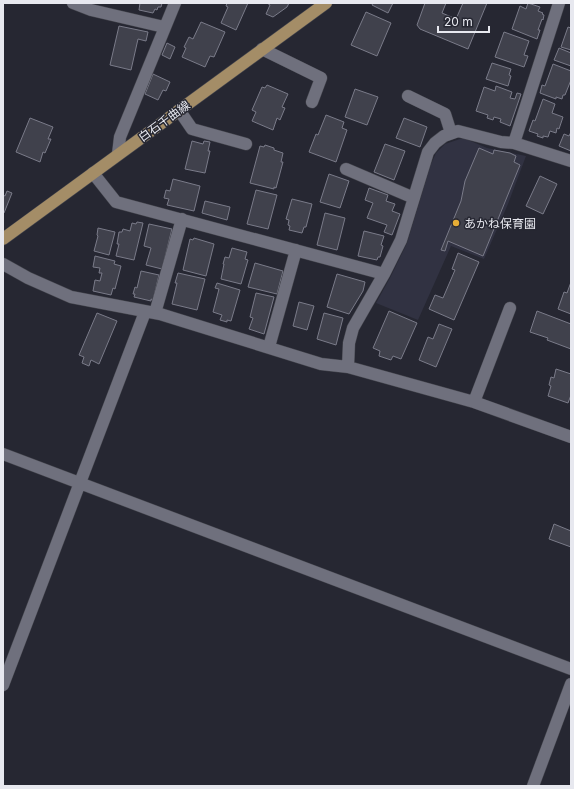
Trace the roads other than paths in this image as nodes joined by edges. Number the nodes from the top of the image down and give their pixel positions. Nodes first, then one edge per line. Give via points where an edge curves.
1 (73, 3) edge
2 (174, 3) edge
3 (326, 3) edge
4 (559, 3) edge
5 (164, 27) junction
6 (262, 49) junction
7 (408, 96) dead end
8 (312, 102) dead end
9 (178, 110) junction
10 (451, 133) junction
11 (514, 143) junction
12 (246, 144) dead end
13 (118, 154) junction
14 (571, 161) edge
15 (346, 170) dead end
16 (93, 173) junction
17 (414, 198) junction
18 (182, 219) junction
19 (3, 239) edge
20 (296, 250) junction
21 (3, 264) edge
22 (384, 274) junction
23 (510, 308) dead end
24 (150, 312) junction
25 (269, 347) junction
26 (348, 367) junction
27 (474, 402) junction
28 (571, 437) edge
29 (3, 454) edge
30 (80, 483) junction
31 (571, 669) edge
32 (571, 684) edge
33 (3, 685) edge
34 (533, 786) edge

1 - 5 street via 91,10
2 - 5 street
3 - 6 main road, 白石千曲線
4 - 11 street
5 - 13 street via 120,137
6 - 8 street via 321,78
6 - 9 main road, 白石千曲線
7 - 10 street via 445,114
9 - 12 street via 192,129
9 - 13 main road, 白石千曲線
10 - 11 street via 458,131
10 - 17 street via 435,143 428,152
11 - 14 street
13 - 16 main road, 白石千曲線
15 - 17 street
16 - 18 street via 116,202
16 - 19 main road, 白石千曲線
17 - 22 street via 401,240
18 - 20 street
18 - 24 street
20 - 22 street
20 - 25 street
21 - 24 street via 71,298
22 - 26 street via 353,328 349,343
23 - 27 street
24 - 25 street
24 - 30 street
25 - 26 street via 321,364
26 - 27 street
27 - 28 street
29 - 30 street
30 - 31 street
30 - 33 street
32 - 34 street

